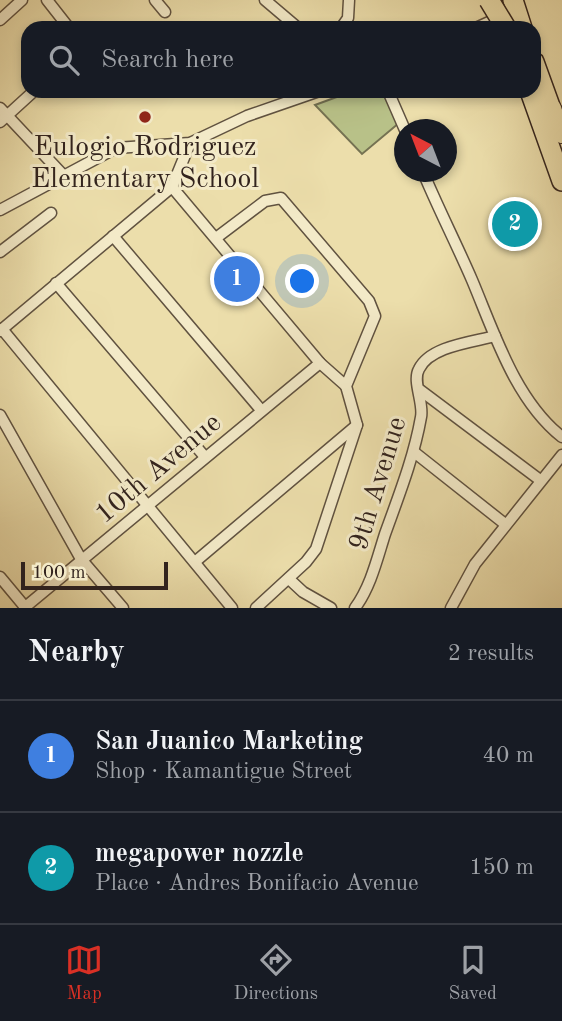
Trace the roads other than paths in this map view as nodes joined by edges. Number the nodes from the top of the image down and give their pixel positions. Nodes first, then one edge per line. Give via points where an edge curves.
1 (22, 0) edge
2 (47, 0) edge
3 (155, 0) edge
4 (265, 0) edge
5 (349, 0) edge
6 (489, 0) edge
7 (165, 12) dead end
8 (510, 14) edge
9 (0, 20) edge
10 (64, 21) edge
11 (290, 21) edge
12 (346, 21) edge
13 (493, 21) edge
14 (541, 74) edge
15 (541, 82) edge
16 (25, 98) edge
17 (299, 98) edge
18 (391, 98) edge
19 (530, 98) edge
20 (531, 98) edge
21 (2, 116) edge
22 (400, 119) edge
23 (562, 135) edge
24 (562, 141) edge
25 (190, 143) junction
26 (62, 175) junction
27 (562, 181) edge
28 (427, 182) edge
29 (172, 187) junction
30 (562, 196) edge
31 (0, 210) edge
32 (51, 213) dead end
33 (113, 236) junction
34 (216, 239) junction
35 (0, 252) edge
36 (56, 283) junction
37 (1, 330) edge
38 (495, 336) junction
39 (320, 363) junction
40 (346, 386) junction
41 (420, 390) junction
42 (261, 410) junction
43 (0, 415) edge
44 (358, 425) junction
45 (562, 437) edge
46 (414, 452) junction
47 (562, 455) edge
48 (205, 457) junction
49 (540, 480) junction
50 (149, 505) junction
51 (505, 524) junction
52 (81, 559) junction
53 (196, 561) junction
54 (0, 577) edge
55 (289, 579) junction
56 (25, 607) edge
57 (122, 608) edge
58 (232, 608) edge
59 (257, 608) edge
60 (331, 608) edge
61 (355, 608) edge
62 (451, 608) edge

1 - 9 street
2 - 10 street
3 - 7 street
4 - 11 street
5 - 12 street
6 - 8 highway, bridge
8 - 13 street
14 - 23 main road
15 - 24 highway
16 - 21 street
17 - 25 street
18 - 22 street
19 - 30 main road
20 - 27 highway
21 - 26 street
25 - 26 street via 116,148
25 - 29 street
26 - 31 street
28 - 38 street
29 - 33 street
29 - 34 street
32 - 35 street
33 - 36 street
33 - 42 street
34 - 39 street
34 - 40 street via 270,198 285,200 373,309 372,329
36 - 37 street
36 - 48 street
37 - 50 street
38 - 41 street, 9th Avenue via 433,356 419,367
38 - 45 street via 530,402
39 - 40 street
39 - 42 street, 10th Avenue
40 - 44 street
41 - 46 street, 9th Avenue via 422,412
41 - 49 street
42 - 48 street, 10th Avenue
43 - 52 street
44 - 53 street
44 - 55 street via 316,549
46 - 51 street
46 - 61 street, 9th Avenue via 370,581
47 - 49 street
48 - 50 street, 10th Avenue
49 - 51 street
50 - 52 street, 10th Avenue
50 - 53 street
51 - 62 street via 475,564
52 - 56 street, 10th Avenue
52 - 57 street
53 - 58 street
54 - 56 street
55 - 59 street
55 - 60 street

